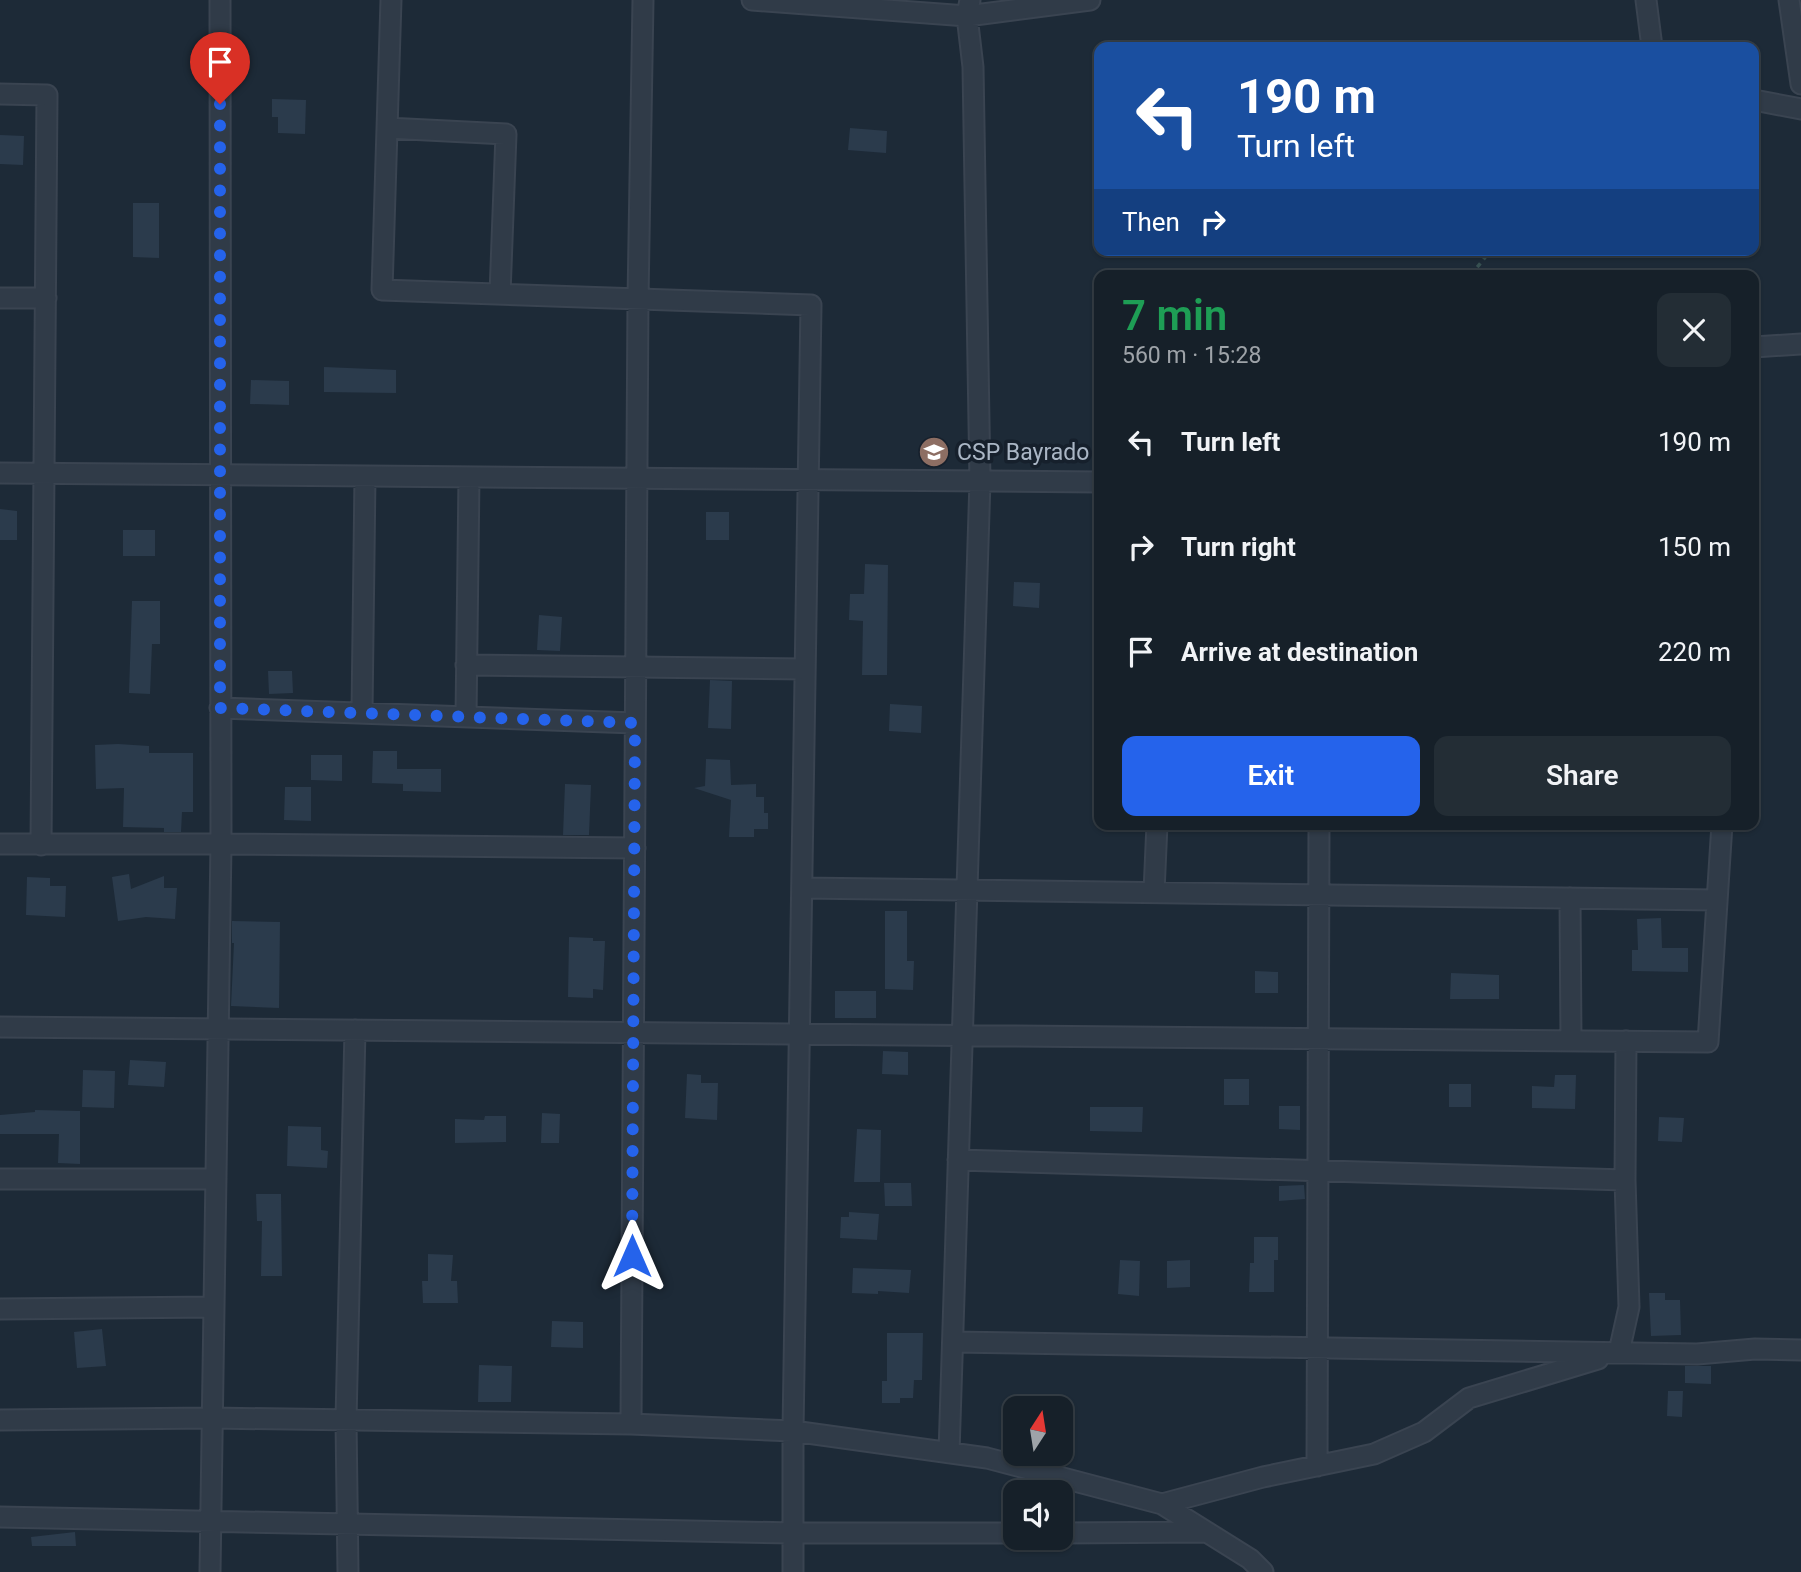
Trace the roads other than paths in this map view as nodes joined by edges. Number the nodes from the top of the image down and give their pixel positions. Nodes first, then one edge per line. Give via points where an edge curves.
1 (220, 0) edge
2 (391, 0) edge
3 (643, 0) edge
4 (752, 0) edge
5 (1090, 0) edge
6 (1646, 0) edge
7 (1789, 0) edge
8 (969, 8) edge
9 (1651, 42) edge
10 (1801, 84) edge
11 (0, 94) edge
12 (1759, 101) edge
13 (1801, 109) edge
14 (387, 128) junction
15 (499, 294) junction
16 (0, 298) edge
17 (46, 298) junction
18 (638, 299) junction
19 (1801, 344) edge
20 (1759, 347) edge
21 (0, 473) edge
22 (44, 473) junction
23 (220, 475) junction
24 (365, 476) junction
25 (469, 477) junction
26 (637, 478) junction
27 (809, 480) junction
28 (979, 481) junction
29 (1094, 482) edge
30 (466, 665) junction
31 (636, 667) junction
32 (806, 669) junction
33 (220, 708) junction
34 (362, 713) junction
35 (466, 717) junction
36 (635, 723) junction
37 (1157, 830) edge
38 (1319, 830) edge
39 (1722, 830) edge
40 (0, 844) edge
41 (220, 844) junction
42 (41, 845) junction
43 (635, 848) junction
44 (802, 888) junction
45 (967, 890) junction
46 (1154, 892) junction
47 (1319, 894) junction
48 (1570, 898) junction
49 (1716, 900) junction
50 (0, 1027) edge
51 (218, 1028) junction
52 (355, 1030) junction
53 (634, 1032) junction
54 (800, 1034) junction
55 (961, 1035) junction
56 (1319, 1039) junction
57 (1571, 1041) junction
58 (1626, 1041) junction
59 (958, 1160) junction
60 (1318, 1171) junction
61 (216, 1178) junction
62 (0, 1179) edge
63 (1625, 1180) junction
64 (214, 1307) junction
65 (0, 1309) edge
66 (953, 1342) junction
67 (1318, 1348) junction
68 (1801, 1350) edge
69 (1619, 1352) junction
70 (212, 1418) junction
71 (0, 1420) edge
72 (44, 1420) junction
73 (346, 1420) junction
74 (631, 1424) junction
75 (793, 1431) junction
76 (0, 1433) edge
77 (949, 1453) junction
78 (1317, 1466) junction
79 (1162, 1504) junction
80 (0, 1517) edge
81 (211, 1521) junction
82 (347, 1524) junction
83 (1207, 1532) junction
84 (793, 1533) junction
85 (1003, 1533) edge
86 (1073, 1533) edge
87 (210, 1572) edge
88 (348, 1572) edge
89 (793, 1572) edge
90 (1263, 1572) edge

1 - 23 street
2 - 14 street
3 - 18 street
4 - 8 street
5 - 8 street
6 - 9 street
7 - 10 street
8 - 28 street
11 - 17 street via 47,95
12 - 13 street
14 - 15 street via 382,290
14 - 15 street via 506,134
15 - 18 street
16 - 17 street
17 - 22 street
18 - 26 street
18 - 27 street via 811,305
19 - 20 street
21 - 22 street
22 - 23 street
22 - 42 street
23 - 24 street
23 - 33 street
24 - 25 street
24 - 34 street
25 - 26 street
25 - 30 street
26 - 27 street
26 - 31 street
27 - 28 street
27 - 32 street
28 - 29 street
28 - 45 street
30 - 31 street
30 - 35 street
31 - 32 street
31 - 36 street
32 - 44 street
33 - 34 street
33 - 41 street
34 - 35 street
35 - 36 street
36 - 43 street
37 - 46 street
38 - 47 street
39 - 49 street
40 - 42 street
41 - 42 street
41 - 43 street
41 - 51 street
43 - 53 street
44 - 45 street
44 - 54 street
45 - 46 street
45 - 55 street
46 - 47 street
47 - 48 street
47 - 56 street
48 - 49 street
48 - 57 street
49 - 58 street via 1708,1042
50 - 51 street
51 - 52 street
51 - 61 street
52 - 53 street
52 - 73 street
53 - 54 street
53 - 74 street
54 - 55 street
54 - 75 street
55 - 56 street
55 - 59 street
56 - 57 street
56 - 60 street
57 - 58 street
58 - 63 street
59 - 60 street
59 - 66 street
60 - 63 street
60 - 67 street
61 - 62 street
61 - 64 street
63 - 69 street via 1629,1307
64 - 65 street
64 - 70 street
66 - 67 street
66 - 77 street
67 - 69 street
67 - 78 street
68 - 69 street
69 - 78 street via 1469,1398 1424,1432 1374,1454
70 - 72 street
70 - 73 street
70 - 81 street
71 - 72 street
72 - 76 street
73 - 74 street
73 - 82 street
74 - 75 street
75 - 77 street
75 - 84 street
77 - 79 street via 988,1458
78 - 79 street
79 - 83 street
80 - 81 street
81 - 82 street
81 - 87 street
82 - 84 street
82 - 88 street
83 - 86 street
83 - 90 street
84 - 85 street
84 - 89 street

